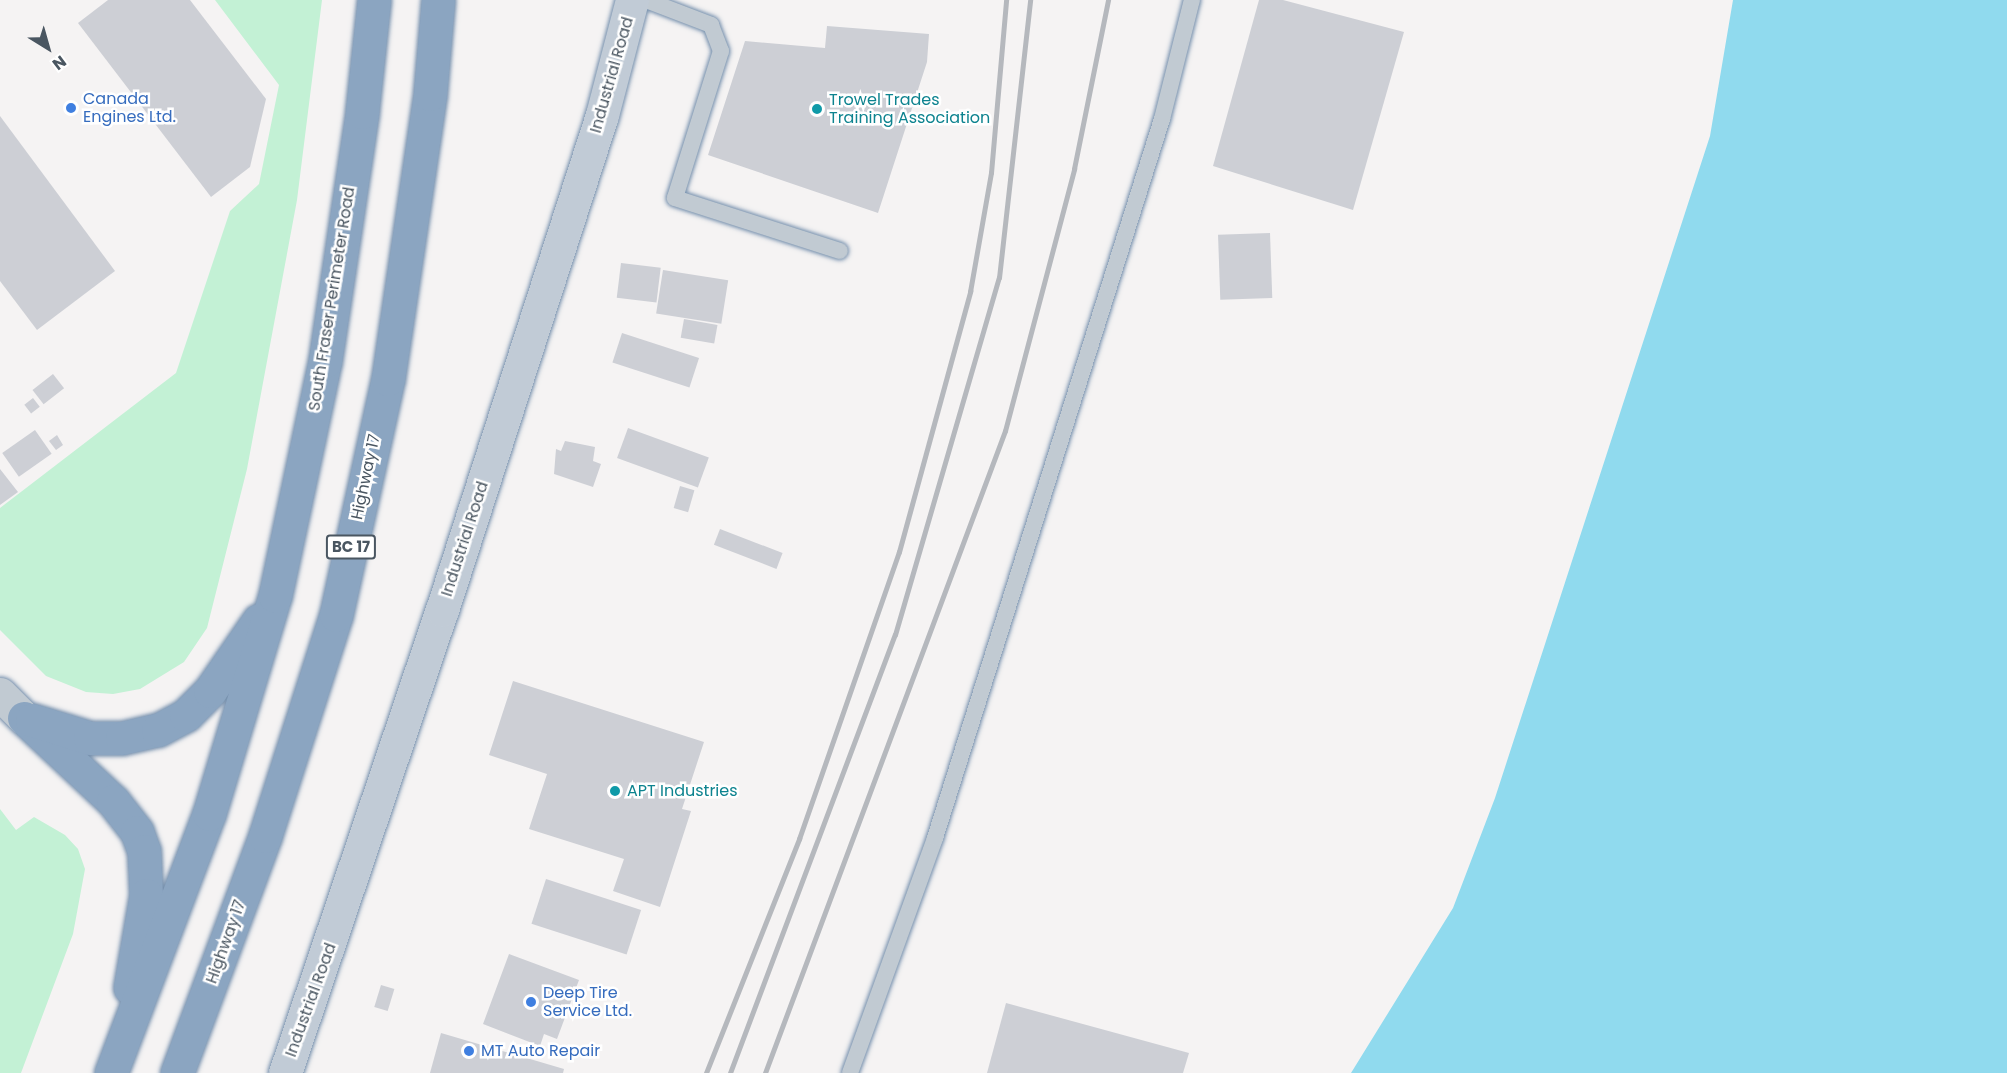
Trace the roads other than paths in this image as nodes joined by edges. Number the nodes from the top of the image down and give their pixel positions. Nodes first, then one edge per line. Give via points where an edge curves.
1 (374, 0) edge
2 (438, 0) edge
3 (632, 0) edge
4 (646, 0) edge
5 (1192, 0) edge
6 (840, 251) dead end
7 (274, 596) junction
8 (0, 694) edge
9 (24, 718) junction
10 (115, 1063) edge
11 (177, 1073) edge
12 (285, 1073) edge
13 (850, 1073) edge

1 - 7 highway, South Fraser Perimeter Road via 362,112 325,361
2 - 11 highway, Highway 17 / BC 17 via 430,94 388,379 336,615 265,836
3 - 12 street, Industrial Road via 606,103
4 - 6 lane via 711,25 721,51 675,198
5 - 13 lane via 1162,119 935,838
7 - 9 highway via 210,691 186,715 158,730 122,738 90,738
7 - 10 highway via 209,814
8 - 9 street
9 - 10 highway via 127,815 144,851 146,895

